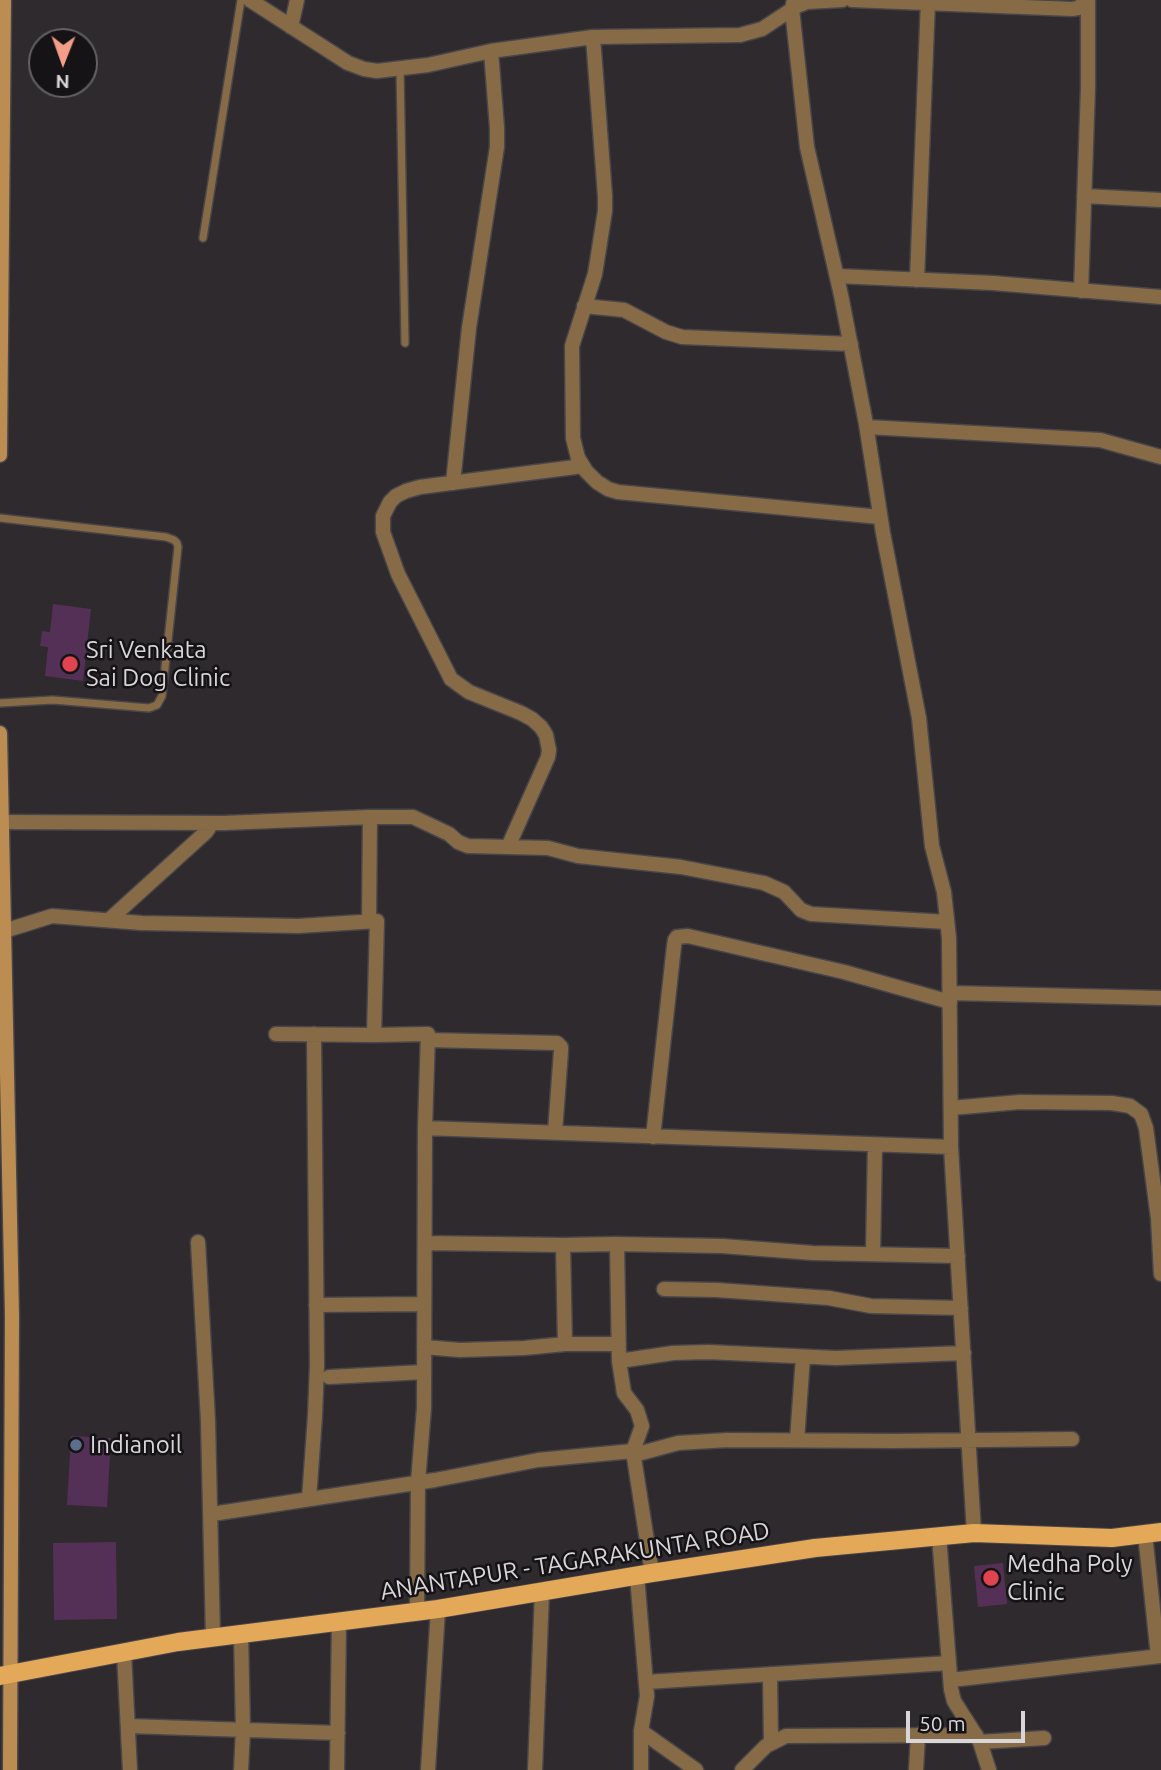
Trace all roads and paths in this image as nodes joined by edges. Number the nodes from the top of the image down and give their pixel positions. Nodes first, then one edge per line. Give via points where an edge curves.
1 (4, 0) edge
2 (241, 0) edge
3 (250, 0) edge
4 (297, 0) edge
5 (842, 0) edge
6 (852, 0) edge
7 (1088, 0) edge
8 (928, 1) edge
9 (793, 4) edge
10 (290, 27) junction
11 (593, 37) junction
12 (491, 51) junction
13 (400, 69) junction
14 (1084, 196) junction
15 (1161, 200) edge
16 (203, 238) dead end
17 (837, 275) junction
18 (917, 279) junction
19 (1081, 291) junction
20 (1161, 297) edge
21 (584, 306) junction
22 (405, 342) dead end
23 (851, 344) junction
24 (867, 427) junction
25 (0, 455) edge
26 (1161, 457) edge
27 (583, 467) junction
28 (453, 483) junction
29 (880, 517) junction
30 (0, 518) edge
31 (0, 703) edge
32 (0, 733) edge
33 (370, 817) junction
34 (2, 822) junction
35 (212, 823) junction
36 (508, 847) junction
37 (109, 920) junction
38 (369, 921) junction
39 (947, 922) junction
40 (4, 931) junction
41 (950, 998) junction
42 (1161, 998) edge
43 (276, 1034) dead end
44 (314, 1034) junction
45 (373, 1035) junction
46 (428, 1040) junction
47 (951, 1108) junction
48 (425, 1128) junction
49 (555, 1132) junction
50 (653, 1137) junction
51 (875, 1145) junction
52 (951, 1147) junction
53 (198, 1242) dead end
54 (425, 1243) junction
55 (617, 1244) junction
56 (563, 1245) junction
57 (873, 1254) junction
58 (958, 1256) junction
59 (1161, 1274) edge
60 (664, 1289) dead end
61 (424, 1304) junction
62 (316, 1305) junction
63 (961, 1308) junction
64 (565, 1344) junction
65 (619, 1344) junction
66 (424, 1347) junction
67 (964, 1353) junction
68 (803, 1357) junction
69 (619, 1361) junction
70 (424, 1372) junction
71 (329, 1377) dead end
72 (1072, 1439) dead end
73 (797, 1440) junction
74 (970, 1441) junction
75 (634, 1453) junction
76 (418, 1482) junction
77 (309, 1499) junction
78 (212, 1514) junction
79 (974, 1533) junction
80 (1153, 1533) edge
81 (939, 1536) junction
82 (644, 1574) junction
83 (542, 1592) junction
84 (438, 1609) junction
85 (417, 1612) junction
86 (339, 1621) junction
87 (241, 1633) junction
88 (213, 1637) junction
89 (124, 1653) junction
90 (1159, 1656) edge
91 (949, 1663) junction
92 (771, 1674) junction
93 (5, 1675) edge
94 (951, 1680) junction
95 (646, 1682) junction
96 (128, 1726) junction
97 (243, 1730) junction
98 (641, 1731) junction
99 (338, 1733) junction
100 (918, 1735) junction
101 (1044, 1738) dead end
102 (978, 1739) junction
103 (771, 1743) junction
104 (10, 1770) edge
105 (130, 1770) edge
106 (241, 1770) edge
107 (337, 1770) edge
108 (428, 1770) edge
109 (535, 1770) edge
110 (641, 1770) edge
111 (696, 1770) edge
112 (742, 1770) edge
113 (916, 1770) edge
114 (989, 1770) edge

1 - 25 street
2 - 16 lane
3 - 10 street
4 - 10 street
5 - 9 street
6 - 8 street
7 - 8 street via 1072,9
7 - 14 street
8 - 18 street
9 - 11 street via 762,29 740,35
9 - 17 street via 807,147
10 - 13 street via 348,63 377,71
11 - 12 street
11 - 21 street via 605,211
12 - 13 street
12 - 28 street via 497,147 469,328
13 - 22 lane
14 - 15 street
14 - 19 street
17 - 18 street
17 - 23 street
18 - 19 street
19 - 20 street
21 - 23 street via 624,310 682,337
21 - 27 street via 572,355 573,438
23 - 24 street
24 - 26 street via 1093,439
24 - 29 street
27 - 28 street
27 - 29 street via 597,482 618,492
28 - 36 street via 396,496 383,516 383,532 398,574 451,679 469,692 532,719 546,735 548,757
29 - 39 street via 919,718 932,846
30 - 31 lane via 166,537 178,547 162,696 157,705
32 - 34 street
33 - 35 street
33 - 36 street via 413,817 463,845
33 - 38 street
34 - 35 street
34 - 40 street
35 - 37 street
36 - 39 street via 681,866 764,883 811,914
37 - 38 street via 298,926
37 - 40 street via 52,916
38 - 45 street via 377,921
39 - 41 street
40 - 93 street via 12,1316
41 - 42 street
41 - 47 street
41 - 50 street via 677,937
43 - 44 street
44 - 45 street
44 - 62 street
45 - 46 street via 428,1034
46 - 48 street
46 - 49 street via 557,1043 561,1051
47 - 52 street
47 - 59 street via 1020,1102 1130,1106 1146,1128
48 - 49 street
48 - 54 street
49 - 50 street
50 - 51 street
51 - 52 street
51 - 57 street
52 - 58 street
53 - 78 street
54 - 56 street
54 - 61 street
55 - 56 street
55 - 57 street
55 - 65 street
56 - 64 street
57 - 58 street
58 - 63 street
60 - 63 street via 817,1297 871,1306
61 - 62 street
61 - 66 street
62 - 77 street
63 - 67 street
64 - 65 street
64 - 66 street via 460,1350
65 - 69 street
66 - 70 street
67 - 68 street
67 - 74 street
68 - 69 street via 708,1352
68 - 73 street
69 - 75 street via 624,1393 642,1426
70 - 71 street
70 - 76 street
72 - 74 street
73 - 74 street
73 - 75 street via 687,1442
74 - 79 street
75 - 76 street via 538,1460
75 - 82 street
76 - 77 street
76 - 85 street
77 - 78 street
78 - 88 street
79 - 80 main road, ANANTAPUR - TAGARAKUNTA ROAD via 1112,1538
79 - 81 main road, ANANTAPUR - TAGARAKUNTA ROAD
80 - 90 street
81 - 82 main road, ANANTAPUR - TAGARAKUNTA ROAD via 816,1548
81 - 91 street
82 - 83 main road, ANANTAPUR - TAGARAKUNTA ROAD
82 - 95 street
83 - 84 main road, ANANTAPUR - TAGARAKUNTA ROAD
83 - 109 street
84 - 85 main road, ANANTAPUR - TAGARAKUNTA ROAD
84 - 108 street
85 - 86 main road, ANANTAPUR - TAGARAKUNTA ROAD
86 - 87 main road, ANANTAPUR - TAGARAKUNTA ROAD
86 - 99 street
87 - 88 main road, ANANTAPUR - TAGARAKUNTA ROAD
87 - 97 street
88 - 89 main road, ANANTAPUR - TAGARAKUNTA ROAD
89 - 93 main road, ANANTAPUR - TAGARAKUNTA ROAD
89 - 96 street
90 - 94 street
91 - 92 street
91 - 94 street
92 - 95 street
92 - 103 street
93 - 104 street
94 - 102 street via 954,1701
95 - 98 street
96 - 97 street
96 - 105 street
97 - 99 street
97 - 106 street
98 - 110 street
98 - 111 street
99 - 107 street
100 - 102 street
100 - 103 street via 795,1735
100 - 113 street
101 - 102 street
102 - 114 street
103 - 112 street

